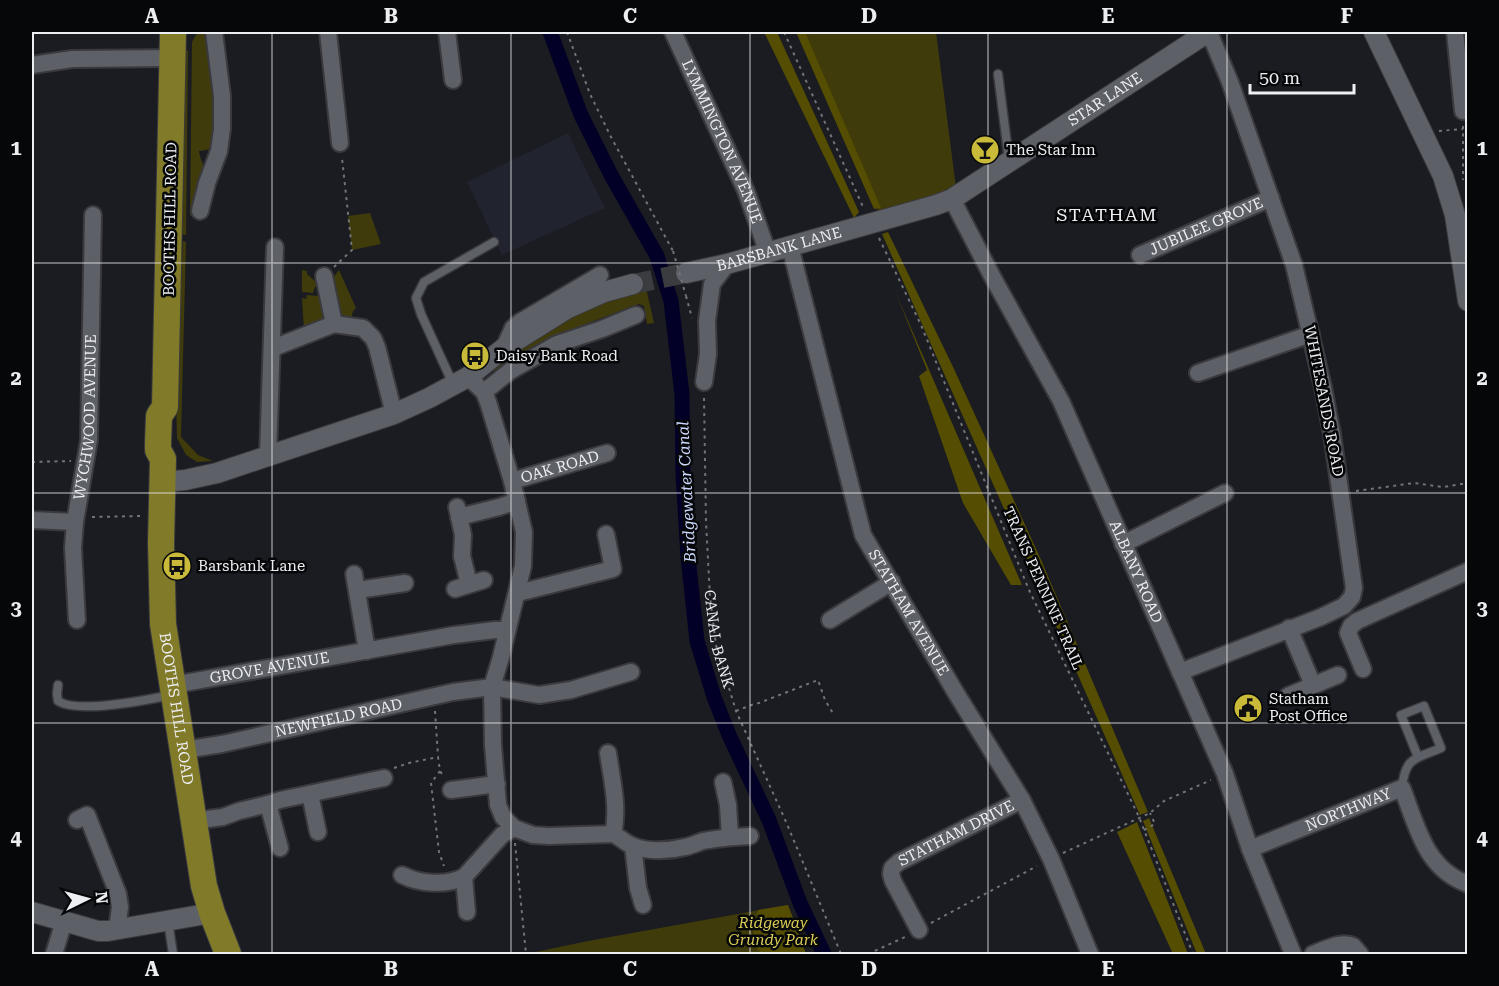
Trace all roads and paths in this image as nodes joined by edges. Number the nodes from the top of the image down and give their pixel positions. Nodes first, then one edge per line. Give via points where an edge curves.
1 (173, 32) edge
2 (214, 32) edge
3 (328, 32) edge
4 (447, 32) edge
5 (567, 32) edge
6 (673, 32) edge
7 (784, 32) edge
8 (1209, 32) edge
9 (1374, 32) edge
10 (1455, 32) edge
11 (173, 58) junction
12 (32, 65) edge
13 (998, 74) dead end
14 (453, 80) dead end
15 (1462, 111) dead end
16 (1463, 129) dead end
17 (1423, 132) junction
18 (340, 143) joint
19 (1009, 162) junction
20 (1271, 198) junction
21 (952, 199) junction
22 (200, 211) dead end
23 (93, 214) dead end
24 (872, 223) junction
25 (494, 242) dead end
26 (790, 246) junction
27 (275, 247) dead end
28 (768, 253) junction
29 (1140, 255) dead end
30 (727, 264) junction
31 (686, 273) tunnel mouth
32 (600, 275) dead end
33 (324, 276) joint
34 (633, 284) tunnel mouth
35 (686, 296) dead end
36 (1467, 301) edge
37 (636, 315) dead end
38 (334, 324) junction
39 (1311, 334) junction
40 (273, 348) junction
41 (504, 348) junction
42 (1198, 374) dead end
43 (461, 381) junction
44 (704, 382) joint
45 (484, 392) junction
46 (394, 414) junction
47 (607, 453) dead end
48 (268, 456) junction
49 (86, 460) junction
50 (32, 462) edge
51 (163, 470) junction
52 (512, 481) junction
53 (1467, 483) edge
54 (1224, 493) dead end
55 (1341, 493) junction
56 (517, 501) junction
57 (163, 513) junction
58 (32, 520) edge
59 (75, 522) junction
60 (606, 534) dead end
61 (1123, 544) junction
62 (1467, 571) edge
63 (892, 582) junction
64 (405, 583) dead end
65 (469, 584) dead end
66 (518, 593) junction
67 (77, 620) dead end
68 (830, 620) dead end
69 (1289, 628) junction
70 (507, 630) junction
71 (367, 651) junction
72 (1364, 669) dead end
73 (631, 672) dead end
74 (1180, 672) junction
75 (1338, 675) dead end
76 (58, 685) dead end
77 (1313, 685) junction
78 (492, 687) junction
79 (174, 690) junction
80 (433, 696) junction
81 (1288, 696) dead end
82 (736, 711) junction
83 (834, 715) dead end
84 (184, 750) junction
85 (608, 753) dead end
86 (438, 757) junction
87 (1418, 757) junction
88 (440, 771) junction
89 (1225, 774) junction
90 (384, 778) joint
91 (723, 782) dead end
92 (497, 784) junction
93 (1402, 789) junction
94 (451, 790) joint
95 (310, 794) junction
96 (1022, 800) junction
97 (268, 804) junction
98 (1150, 813) junction
99 (1139, 818) junction
100 (77, 820) dead end
101 (193, 821) junction
102 (514, 828) junction
103 (1144, 830) junction
104 (318, 832) dead end
105 (613, 834) junction
106 (750, 836) dead end
107 (730, 837) junction
108 (633, 846) junction
109 (280, 848) dead end
110 (1250, 849) junction
111 (1051, 859) junction
112 (402, 875) dead end
113 (456, 880) junction
114 (1467, 884) edge
115 (643, 905) dead end
116 (32, 912) edge
117 (467, 912) dead end
118 (212, 914) junction
119 (64, 921) junction
120 (168, 921) junction
121 (117, 930) junction
122 (919, 930) junction
123 (54, 954) edge
124 (173, 954) edge
125 (228, 954) edge
126 (526, 954) edge
127 (841, 954) edge
128 (868, 954) edge
129 (1090, 954) edge
130 (1193, 954) edge
131 (1293, 954) edge
132 (1313, 954) edge
133 (1360, 954) edge

1 - 11 main road, BOOTHS HILL ROAD
2 - 22 street via 222,129 219,152
3 - 18 street
4 - 14 street
5 - 35 path, bridge via 590,94 673,251
6 - 28 street, LYMMINGTON AVENUE via 746,191
7 - 24 path, TRANS PENNINE TRAIL
8 - 19 street, STAR LANE
8 - 20 street, WHITESANDS ROAD
9 - 17 street
10 - 15 street
11 - 12 street via 72,59
11 - 51 main road, BOOTHS HILL ROAD via 165,407 170,417 170,449
13 - 19 lane
16 - 17 path
17 - 36 street via 1455,215
18 - 33 path via 352,250
19 - 21 street, STAR LANE
20 - 29 street, JUBILEE GROVE
20 - 39 street, WHITESANDS ROAD via 1294,265
21 - 24 street, STAR LANE
21 - 61 street, ALBANY ROAD via 1061,400
23 - 49 street, WYCHWOOD AVENUE
24 - 26 street, BARSBANK LANE
24 - 99 path, TRANS PENNINE TRAIL via 921,325 1029,590
25 - 43 lane via 424,282 416,298 420,314
26 - 28 street, BARSBANK LANE
26 - 63 street, STATHAM AVENUE via 863,535
27 - 40 street
28 - 30 street, BARSBANK LANE
30 - 31 street, BARSBANK LANE
30 - 44 street via 712,284
32 - 41 street via 520,322
33 - 38 street
34 - 41 street via 568,308
37 - 45 street via 557,344 510,371
38 - 40 street
38 - 46 street via 363,328 373,338
39 - 42 street
39 - 55 street, WHITESANDS ROAD
40 - 48 street
41 - 43 street
43 - 45 street
43 - 46 street
44 - 82 path, CANAL BANK via 710,597 716,645
45 - 52 street
46 - 48 street
47 - 52 street, OAK ROAD
48 - 51 street via 206,476
49 - 50 path
49 - 59 street, WYCHWOOD AVENUE
51 - 57 main road, BOOTHS HILL ROAD
52 - 56 street
53 - 55 path via 1443,487 1414,483
54 - 61 street
55 - 69 street, WHITESANDS ROAD via 1352,597 1344,606
56 - 65 street via 458,512
56 - 66 street via 524,532 524,566
57 - 59 path via 80,518
57 - 79 main road, BOOTHS HILL ROAD via 164,624
58 - 59 street
59 - 67 street, WYCHWOOD AVENUE
60 - 66 street via 613,569
61 - 74 street, ALBANY ROAD
62 - 72 street via 1351,626 1348,633
63 - 68 street
63 - 96 street, STATHAM AVENUE
64 - 71 street via 356,582
66 - 70 street
69 - 74 street, WHITESANDS ROAD
69 - 77 street
70 - 71 street, GROVE AVENUE
70 - 78 street
71 - 79 street, GROVE AVENUE
73 - 78 street, NEWFIELD ROAD via 539,695
74 - 89 street, ALBANY ROAD
75 - 77 street
76 - 79 lane via 58,701 75,706 142,700
77 - 81 street
78 - 80 street, NEWFIELD ROAD
78 - 92 street
79 - 84 main road, BOOTHS HILL ROAD
80 - 84 street, NEWFIELD ROAD
80 - 86 path
82 - 83 path via 818,680
82 - 127 path, CANAL BANK
84 - 101 main road, BOOTHS HILL ROAD
85 - 105 street via 615,808
86 - 88 path
86 - 90 path via 385,770
87 - 87 lane via 1401,715 1424,706 1441,748
87 - 93 lane via 1407,766
88 - 94 path
88 - 113 path via 431,783 439,852 446,871
89 - 98 path via 1164,801
89 - 110 street, ALBANY ROAD
90 - 95 street
91 - 107 street
92 - 94 street
92 - 102 street via 502,817
93 - 110 street, NORTHWAY
93 - 114 street, NORTHWAY via 1431,857 1445,872
95 - 97 street
95 - 104 street
96 - 111 street, STATHAM AVENUE
96 - 122 street, STATHAM DRIVE via 890,866 893,881
97 - 101 street
97 - 109 street
98 - 99 path
98 - 103 path via 1155,824
99 - 103 path, TRANS PENNINE TRAIL
99 - 111 path
100 - 121 street via 87,815 118,894
101 - 118 main road, BOOTHS HILL ROAD
102 - 105 street via 540,836
102 - 113 street
102 - 126 path
103 - 130 path, TRANS PENNINE TRAIL
105 - 108 street
106 - 107 street
107 - 108 street via 673,849
108 - 115 street
110 - 131 street, ALBANY ROAD
111 - 122 path
111 - 129 street, STATHAM AVENUE
112 - 113 street via 414,881
113 - 117 street
116 - 119 street
118 - 120 street
118 - 125 main road, BOOTHS HILL ROAD
119 - 121 street via 98,931
119 - 123 street
120 - 121 street
120 - 124 lane
122 - 128 path
132 - 133 street via 1346,944

